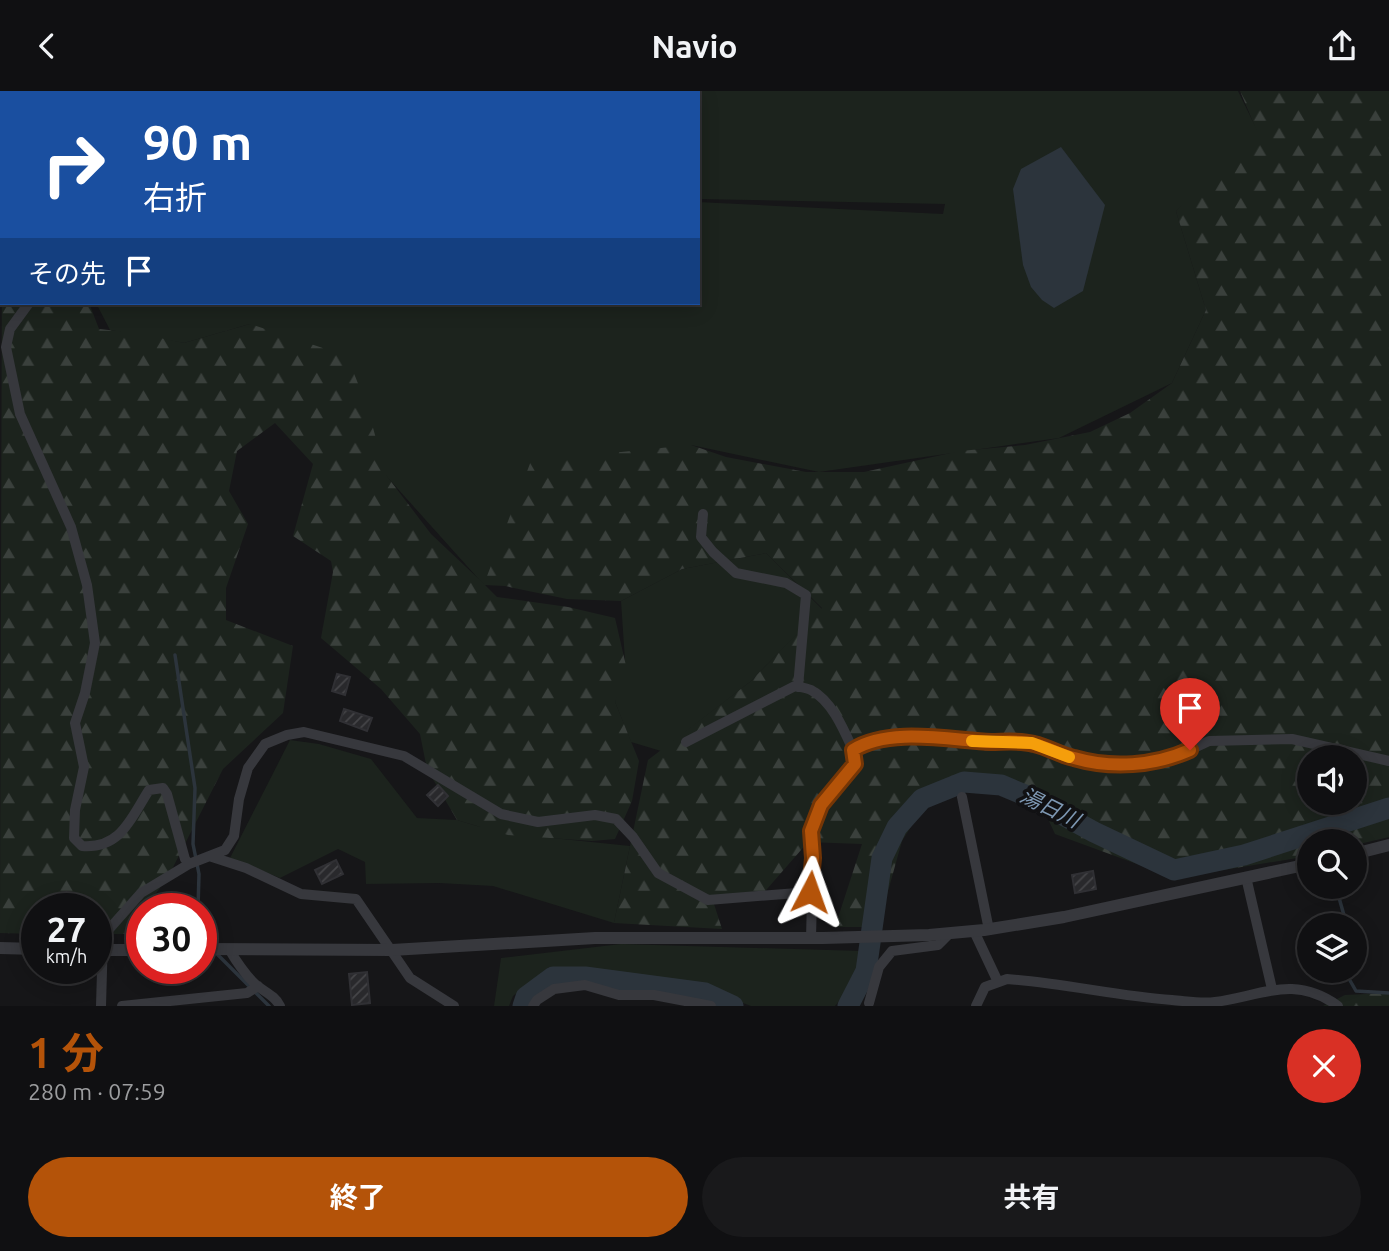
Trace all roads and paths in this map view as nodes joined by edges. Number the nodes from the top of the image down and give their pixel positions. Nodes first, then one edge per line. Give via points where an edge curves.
1 (28, 305) edge
2 (703, 514) dead end
3 (798, 687) junction
4 (686, 742) dead end
5 (853, 750) junction
6 (1389, 761) edge
7 (962, 797) dead end
8 (1389, 845) edge
9 (1367, 851) edge
10 (208, 855) junction
11 (189, 864) junction
12 (1297, 866) edge
13 (1246, 877) junction
14 (810, 892) junction
15 (112, 926) edge
16 (989, 930) junction
17 (974, 931) junction
18 (950, 933) junction
19 (817, 938) junction
20 (0, 948) edge
21 (21, 949) edge
22 (217, 949) edge
23 (229, 949) junction
24 (392, 950) junction
25 (998, 982) junction
26 (100, 984) edge
27 (258, 986) junction
28 (1272, 989) junction
29 (184, 1003) edge
30 (868, 1005) edge
31 (101, 1006) edge
32 (122, 1006) edge
33 (280, 1006) edge
34 (454, 1006) edge
35 (533, 1006) edge
36 (711, 1006) edge
37 (976, 1006) edge
38 (1338, 1006) edge

1 - 11 street via 10,329 6,347 20,414 71,527 96,643 75,723 84,767 74,838 82,846 96,847 118,837 149,790 163,788
2 - 3 street via 701,537 736,573 786,583 806,594
3 - 4 street
3 - 5 street via 826,704
5 - 6 street via 898,737 1032,743 1075,759 1128,765 1171,759 1209,741 1292,739
5 - 14 street via 855,764 821,805 811,831
7 - 16 street
8 - 9 street
10 - 11 street
10 - 14 street via 225,850 234,837 248,768 265,744 304,732 404,756 501,814 538,823 595,815 616,819 658,873 708,899
10 - 24 street via 301,894 356,899
11 - 15 street via 141,893
12 - 13 street
13 - 16 street
13 - 28 street
14 - 19 street
16 - 17 street
17 - 18 street
17 - 25 street
18 - 19 street
18 - 30 street via 938,945 892,951 879,967
19 - 24 street via 595,938
20 - 21 street
22 - 23 street
23 - 24 street
23 - 27 street
24 - 34 street via 410,978
25 - 28 street via 1034,981 1213,1003
25 - 37 street via 985,987
26 - 31 street
27 - 29 street via 247,993
27 - 33 street
28 - 38 street via 1297,988
29 - 32 street
35 - 36 street via 554,989 585,985 619,995 654,995

